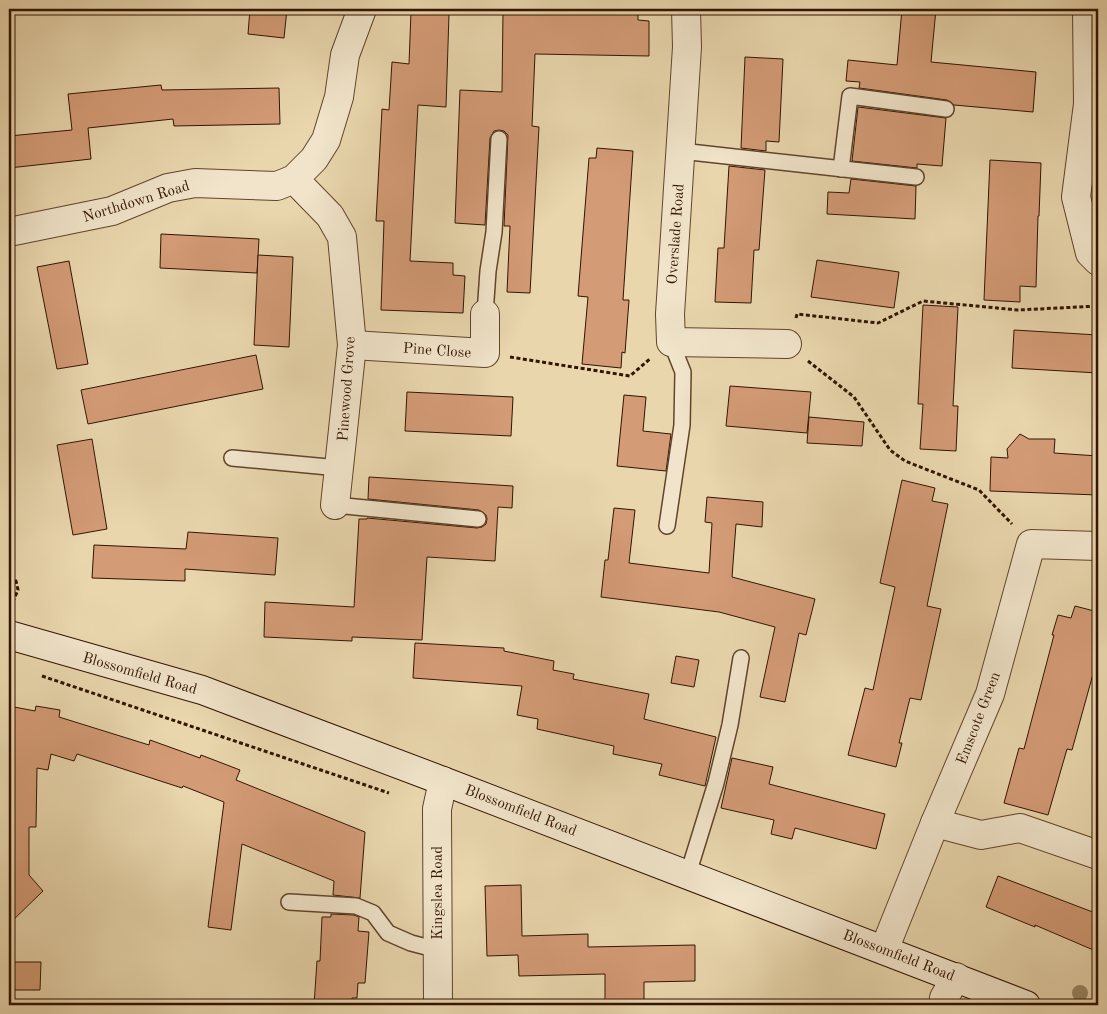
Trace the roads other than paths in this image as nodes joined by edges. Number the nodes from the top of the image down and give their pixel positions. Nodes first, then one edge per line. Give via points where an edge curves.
1 (362, 9) edge
2 (686, 9) edge
3 (1087, 9) edge
4 (946, 109) dead end
5 (499, 139) dead end
6 (681, 151) junction
7 (841, 169) junction
8 (916, 177) dead end
9 (294, 179) junction
10 (9, 232) edge
11 (1094, 257) edge
12 (485, 314) joint
13 (671, 342) junction
14 (787, 344) road end
15 (352, 345) junction
16 (232, 458) dead end
17 (339, 468) junction
18 (335, 505) joint
19 (478, 519) dead end
20 (667, 526) dead end
21 (1098, 546) edge
22 (9, 635) edge
23 (741, 658) dead end
24 (444, 781) junction
25 (935, 823) junction
26 (1098, 855) edge
27 (688, 874) junction
28 (289, 902) dead end
29 (438, 950) junction
30 (884, 950) junction
31 (956, 977) junction
32 (443, 1004) edge
33 (943, 1005) edge
34 (1026, 1005) edge

1 - 9 street, Northdown Road via 345,55 339,97 326,140 314,159
2 - 6 street, Overslade Road
3 - 11 street via 1088,104 1076,197
4 - 7 lane via 850,96
5 - 12 lane
6 - 7 lane
6 - 13 street, Overslade Road
7 - 8 lane
9 - 10 street, Northdown Road via 277,186 195,183 168,188 112,211
9 - 15 street, Pinewood Grove via 330,216 342,237
12 - 15 street, Pine Close via 484,353
13 - 14 street
13 - 20 lane via 683,372 682,425
15 - 17 street, Pinewood Grove
16 - 17 lane
17 - 18 street, Pinewood Grove
18 - 19 lane
21 - 25 street, Emscote Green via 1031,544 990,694
22 - 24 street, Blossomfield Road via 202,690
23 - 27 lane via 716,783
24 - 27 street, Blossomfield Road
24 - 29 street, Kingslea Road via 437,809
25 - 26 street via 981,835 1020,828
25 - 30 street, Emscote Green
27 - 30 street, Blossomfield Road
28 - 29 lane via 356,906 373,913 388,933
29 - 32 street, Kingslea Road
30 - 31 street, Blossomfield Road
31 - 33 street
31 - 34 street, Blossomfield Road

